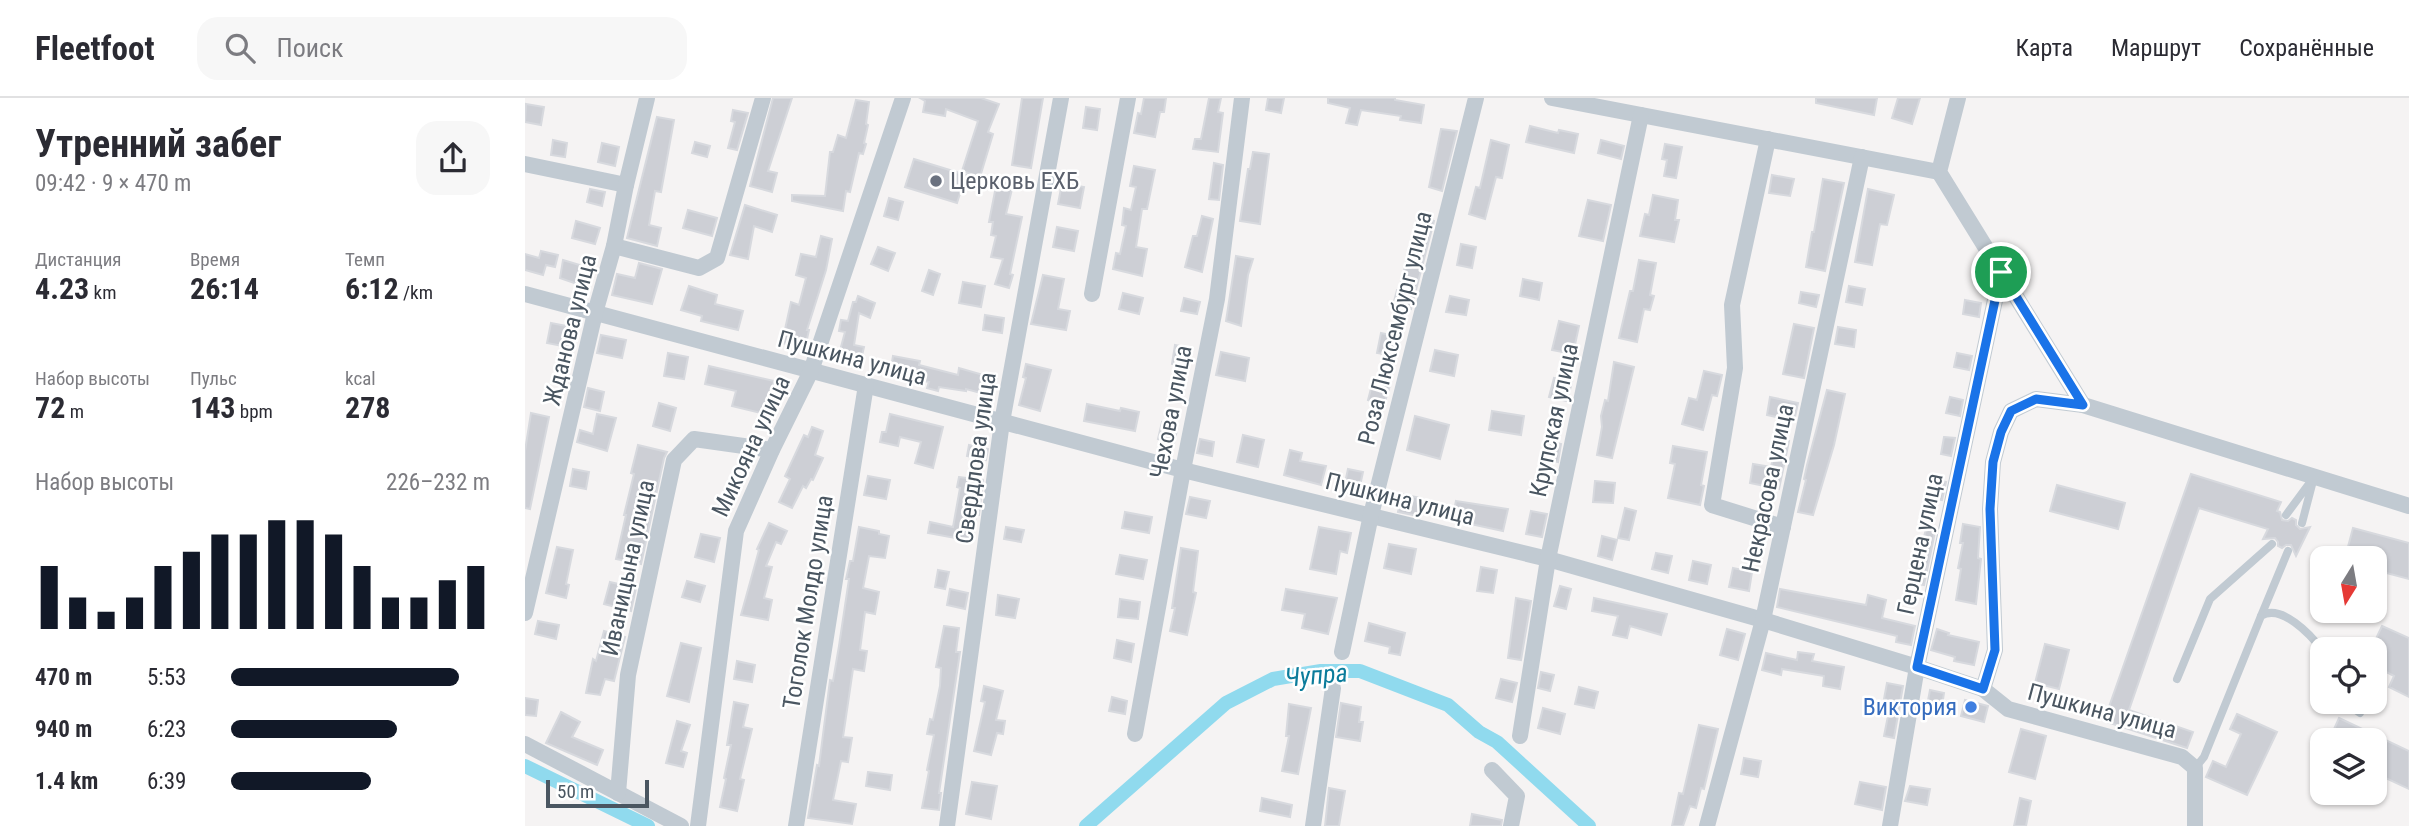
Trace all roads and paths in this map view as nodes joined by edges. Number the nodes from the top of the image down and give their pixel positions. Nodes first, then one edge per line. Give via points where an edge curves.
1 (647, 98) edge
2 (763, 98) edge
3 (903, 98) edge
4 (1061, 98) edge
5 (1128, 98) edge
6 (1242, 98) edge
7 (1476, 98) edge
8 (1552, 98) edge
9 (1958, 98) edge
10 (1641, 115) junction
11 (1767, 139) junction
12 (1862, 157) junction
13 (525, 164) edge
14 (1939, 172) junction
15 (626, 184) junction
16 (614, 246) junction
17 (2001, 272) junction
18 (525, 294) edge
19 (1092, 294) dead end
20 (595, 313) junction
21 (811, 371) junction
22 (866, 385) junction
23 (2083, 405) junction
24 (1002, 422) junction
25 (772, 450) junction
26 (1183, 470) junction
27 (2314, 477) junction
28 (2409, 506) edge
29 (1371, 515) junction
30 (2286, 515) dead end
31 (2302, 523) dead end
32 (1783, 527) junction
33 (2272, 544) dead end
34 (2288, 551) dead end
35 (1548, 559) junction
36 (525, 613) edge
37 (2261, 616) junction
38 (1763, 620) junction
39 (2310, 637) edge
40 (1342, 652) dead end
41 (1917, 667) junction
42 (2177, 679) dead end
43 (1332, 688) dead end
44 (1983, 689) junction
45 (1135, 734) dead end
46 (1520, 736) dead end
47 (525, 744) edge
48 (2195, 768) junction
49 (1492, 770) dead end
50 (618, 793) junction
51 (681, 826) edge
52 (698, 826) edge
53 (796, 826) edge
54 (947, 826) edge
55 (1313, 826) edge
56 (1511, 826) edge
57 (1707, 826) edge
58 (1890, 826) edge
59 (2195, 826) edge

1 - 15 street, Жданова улица
2 - 16 street via 717,258 699,268
3 - 21 street, Микояна улица
4 - 24 street, Свердлова улица
5 - 19 street
6 - 26 street, Чехова улица via 1217,299
7 - 29 street, Роза Люксембург улица
8 - 10 street
9 - 14 street
10 - 11 street
10 - 35 street, Крупская улица
11 - 12 street
11 - 32 street via 1733,305 1735,368 1712,505
12 - 14 street
12 - 32 street, Некрасова улица
13 - 15 street
14 - 17 street
15 - 16 street, Жданова улица
16 - 20 street, Жданова улица
17 - 23 street
17 - 41 street, Герцена улица
18 - 20 street, Пушкина улица
20 - 21 street, Пушкина улица
20 - 36 street, Жданова улица
21 - 22 street, Пушкина улица
21 - 25 street, Микояна улица
22 - 24 street, Пушкина улица
22 - 53 street, Тоголок Молдо улица
23 - 27 street
23 - 44 street via 2036,399 2011,411 2001,432 1993,462 1990,509 1995,650
24 - 26 street, Пушкина улица
24 - 54 street, Свердлова улица
25 - 50 street, Иваницына улица via 694,439 674,460 628,675
25 - 52 street, Микояна улица via 736,531
26 - 29 street, Пушкина улица
26 - 45 street, Чехова улица
27 - 28 street
27 - 30 lane
27 - 31 lane
29 - 35 street, Пушкина улица
29 - 40 street, Роза Люксембург улица
32 - 38 street, Некрасова улица
33 - 42 lane via 2210,599
34 - 37 lane
35 - 38 street, Пушкина улица
35 - 46 street, Крупская улица
37 - 39 lane via 2276,613 2298,624
37 - 48 lane via 2204,757
38 - 41 street, Пушкина улица
38 - 57 street, Некрасова улица
41 - 44 street, Пушкина улица
41 - 58 street, Герцена улица
43 - 55 street
44 - 48 street, Пушкина улица via 2008,709 2182,757
47 - 50 street
48 - 59 street, Пушкина улица
49 - 56 street via 1517,796
50 - 51 street

